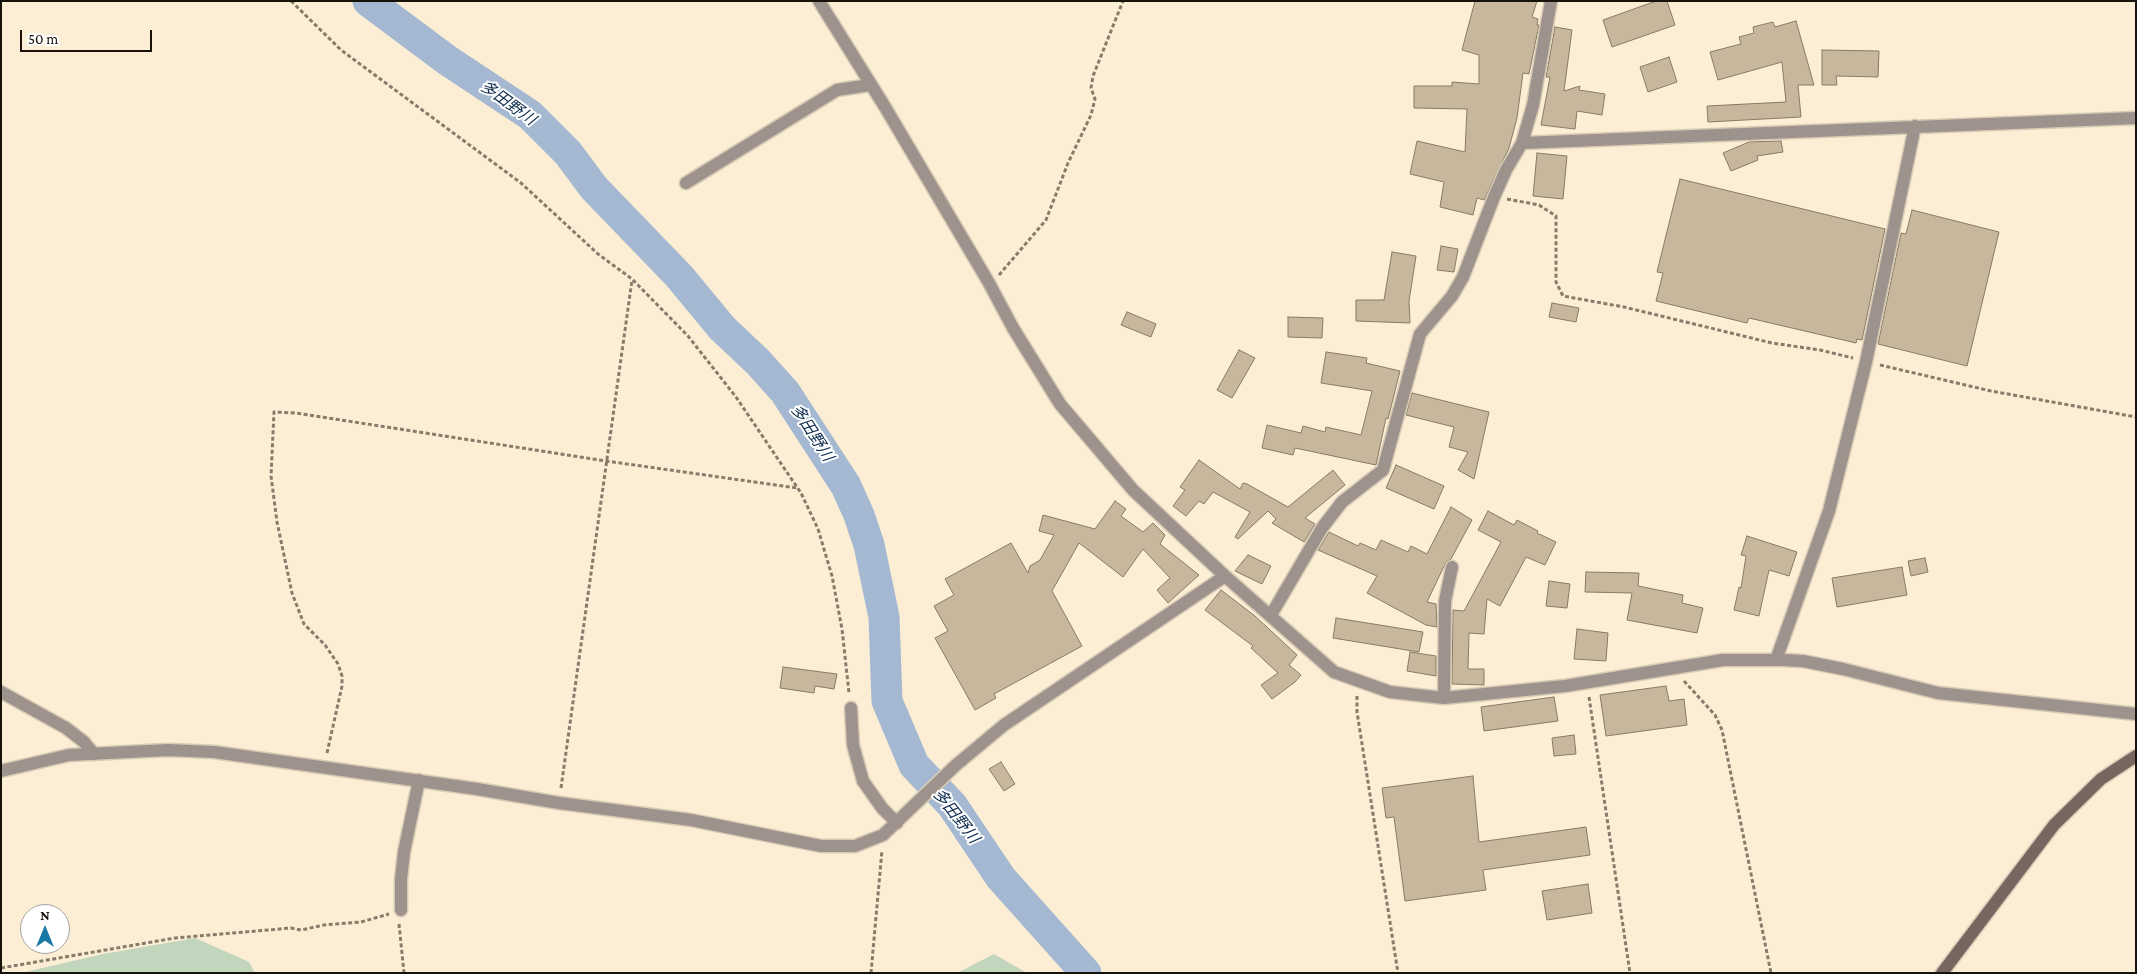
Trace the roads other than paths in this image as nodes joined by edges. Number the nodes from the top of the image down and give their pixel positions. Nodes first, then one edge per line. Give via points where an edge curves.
1 (819, 1) edge
2 (1551, 1) edge
3 (870, 84) junction
4 (2136, 118) edge
5 (1916, 126) junction
6 (1522, 143) junction
7 (686, 183) dead end
8 (1452, 567) dead end
9 (1225, 576) junction
10 (1271, 615) junction
11 (1776, 660) junction
12 (1, 692) edge
13 (1444, 698) junction
14 (851, 708) road end
15 (2136, 714) edge
16 (94, 754) junction
17 (2136, 756) edge
18 (1, 771) edge
19 (419, 780) junction
20 (900, 820) junction
21 (401, 910) road end
22 (1942, 973) edge

1 - 3 street
2 - 6 street via 1533,105
3 - 7 street via 837,90
3 - 9 street via 1060,404 1134,490
4 - 5 street
5 - 6 street
5 - 11 street via 1866,362 1829,511
6 - 10 street via 1494,197 1463,277 1452,296 1420,334 1383,470 1342,502 1327,521
8 - 13 street via 1445,601
9 - 10 street
9 - 20 street via 1004,725 956,765
10 - 13 street via 1334,672 1390,692
11 - 13 street via 1723,660 1586,682
11 - 15 street via 1803,661 1938,693
12 - 16 street via 66,728
14 - 20 street via 852,745 863,781
16 - 18 street via 45,759
16 - 19 street via 168,750 214,752
17 - 22 street via 2101,779 2054,825
19 - 20 street via 691,820 821,846 855,846 883,835
19 - 21 street via 404,852

